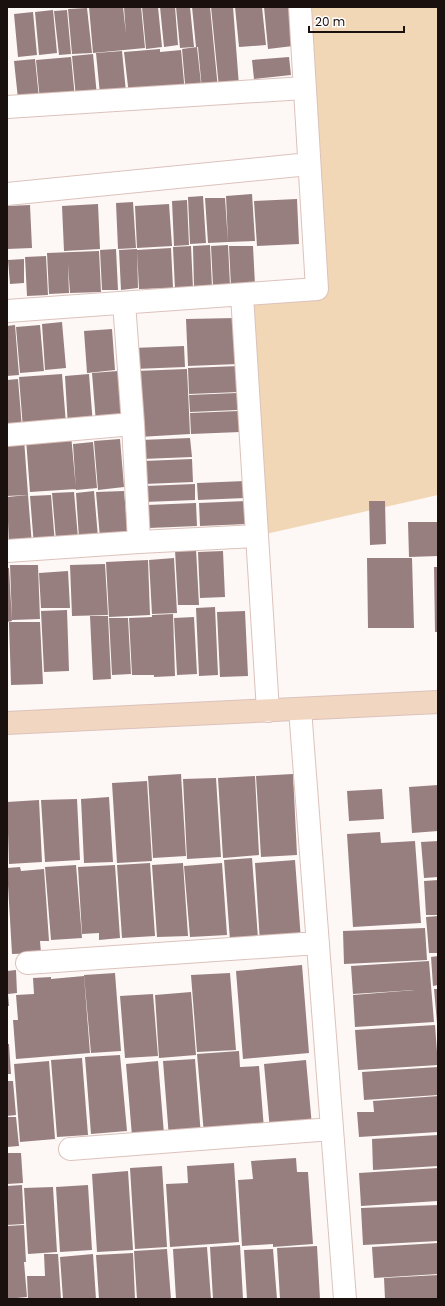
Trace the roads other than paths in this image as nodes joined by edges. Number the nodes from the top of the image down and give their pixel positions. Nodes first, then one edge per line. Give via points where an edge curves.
1 (300, 7) edge
2 (304, 88) junction
3 (7, 107) edge
4 (309, 164) junction
5 (7, 194) edge
6 (242, 295) junction
7 (124, 303) junction
8 (7, 311) edge
9 (133, 424) junction
10 (7, 434) edge
11 (257, 536) junction
12 (139, 542) junction
13 (7, 551) edge
14 (438, 702) edge
15 (300, 709) junction
16 (268, 711) junction
17 (7, 723) edge
18 (318, 943) junction
19 (27, 963) dead end
20 (332, 1129) junction
21 (70, 1149) dead end
22 (345, 1299) edge

1 - 2 street
2 - 3 street
2 - 4 street
4 - 5 street
4 - 6 street via 317,289
6 - 7 street
6 - 11 street
7 - 8 street
7 - 9 street
9 - 10 street
9 - 12 street
11 - 12 street
11 - 16 street
12 - 13 street
14 - 15 street
15 - 16 street
15 - 18 street
16 - 17 street
18 - 19 street
18 - 20 street
20 - 21 street
20 - 22 street

